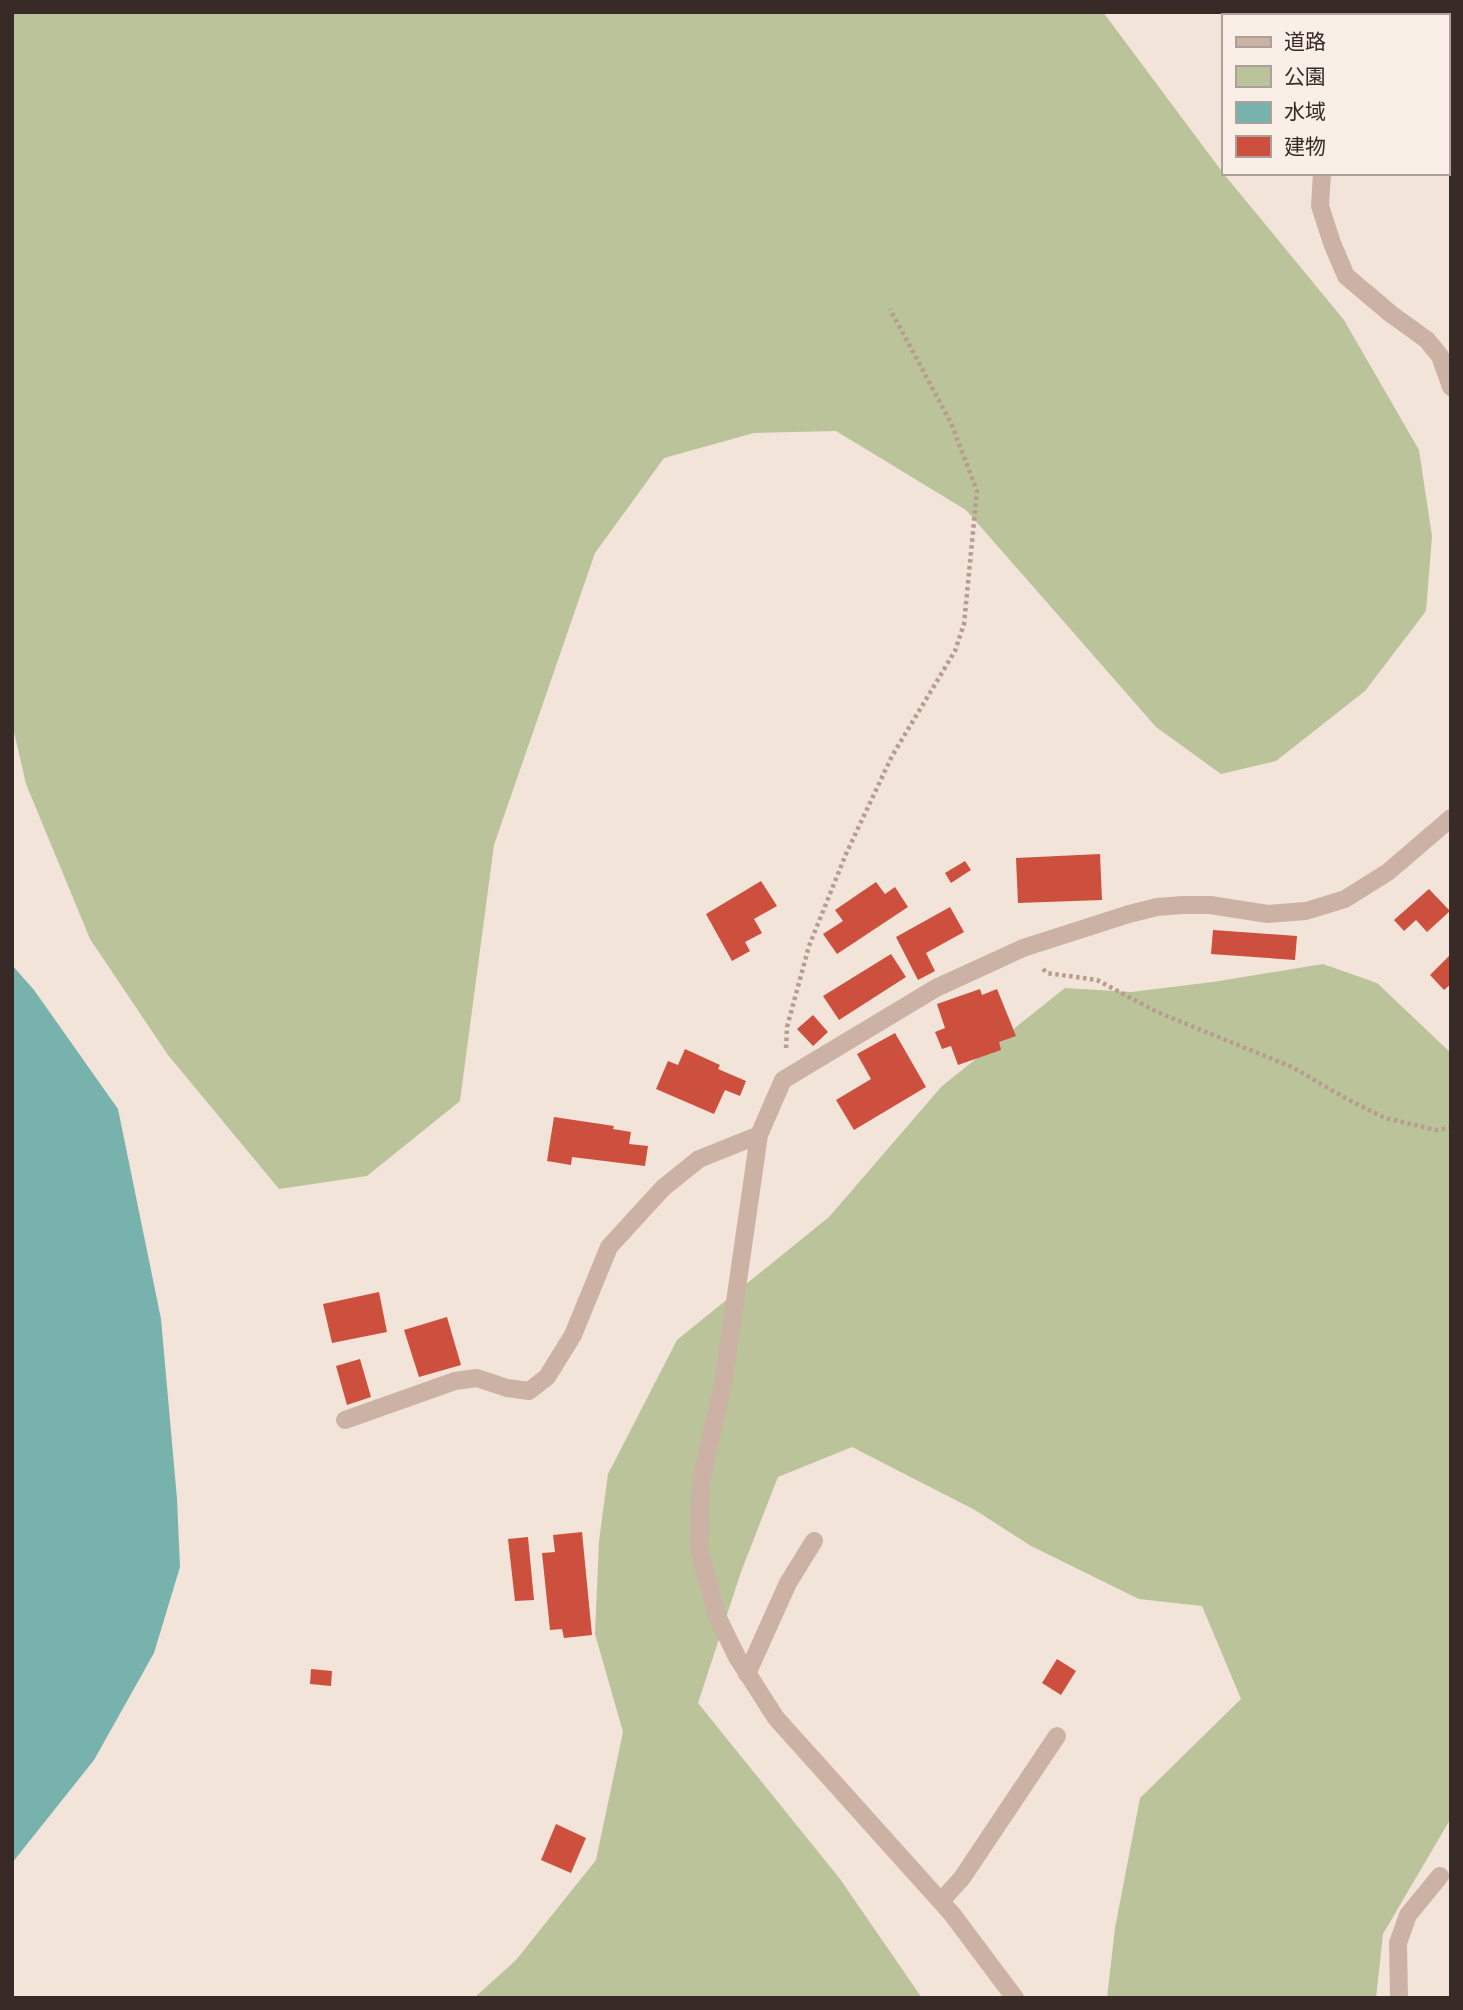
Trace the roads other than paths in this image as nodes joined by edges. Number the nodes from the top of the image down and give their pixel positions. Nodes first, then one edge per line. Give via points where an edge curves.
1 (1322, 175) edge
2 (1451, 387) edge
3 (1451, 818) edge
4 (759, 1135) junction
5 (345, 1420) dead end
6 (814, 1541) dead end
7 (747, 1674) junction
8 (1057, 1736) dead end
9 (1440, 1876) dead end
10 (941, 1901) junction
11 (1015, 1998) edge
12 (1399, 1998) edge

1 - 2 street via 1321,206 1346,276 1427,340 1440,356
3 - 4 street via 1388,872 1345,899 1306,911 1268,914 1210,905 1157,907 1023,948 936,988 783,1080
4 - 5 street via 699,1159 663,1188 609,1247 573,1335 547,1377 528,1391 477,1378 455,1381
4 - 7 street via 723,1385 701,1480 699,1549 717,1616
6 - 7 street via 788,1583
7 - 10 street via 776,1718
8 - 10 street via 962,1878
9 - 12 street via 1408,1915 1398,1943
10 - 11 street

